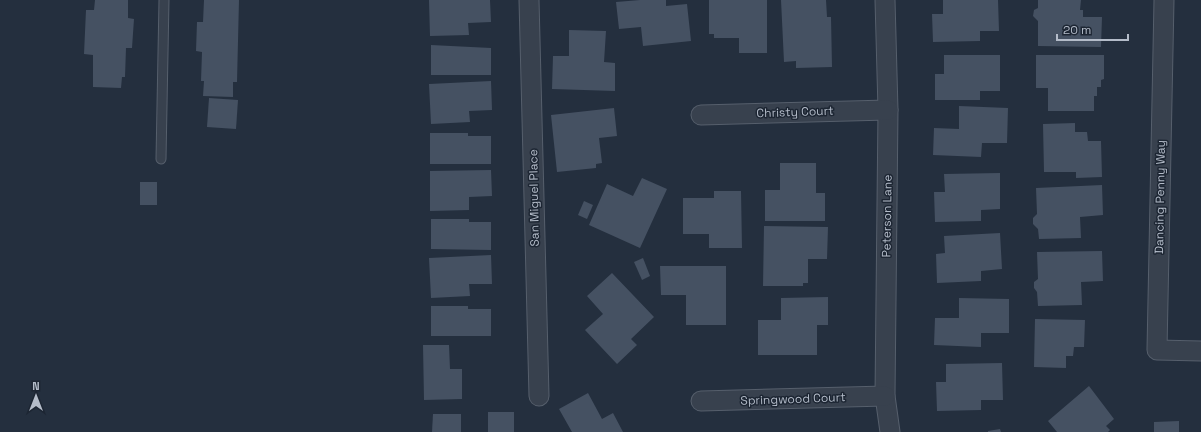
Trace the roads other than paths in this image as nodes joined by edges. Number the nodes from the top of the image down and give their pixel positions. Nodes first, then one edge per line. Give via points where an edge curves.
1 (164, 0) edge
2 (530, 0) edge
3 (885, 0) edge
4 (1164, 0) edge
5 (888, 110) junction
6 (702, 115) dead end
7 (162, 159) dead end
8 (1201, 351) edge
9 (539, 396) dead end
10 (885, 396) junction
11 (702, 401) dead end
12 (890, 432) edge

1 - 7 lane
2 - 9 street, San Miguel Place
3 - 5 street, Peterson Lane
4 - 8 street, Dancing Penny Way via 1157,350
5 - 6 street, Christy Court
5 - 10 street, Peterson Lane
10 - 11 street, Springwood Court
10 - 12 street, Peterson Lane

